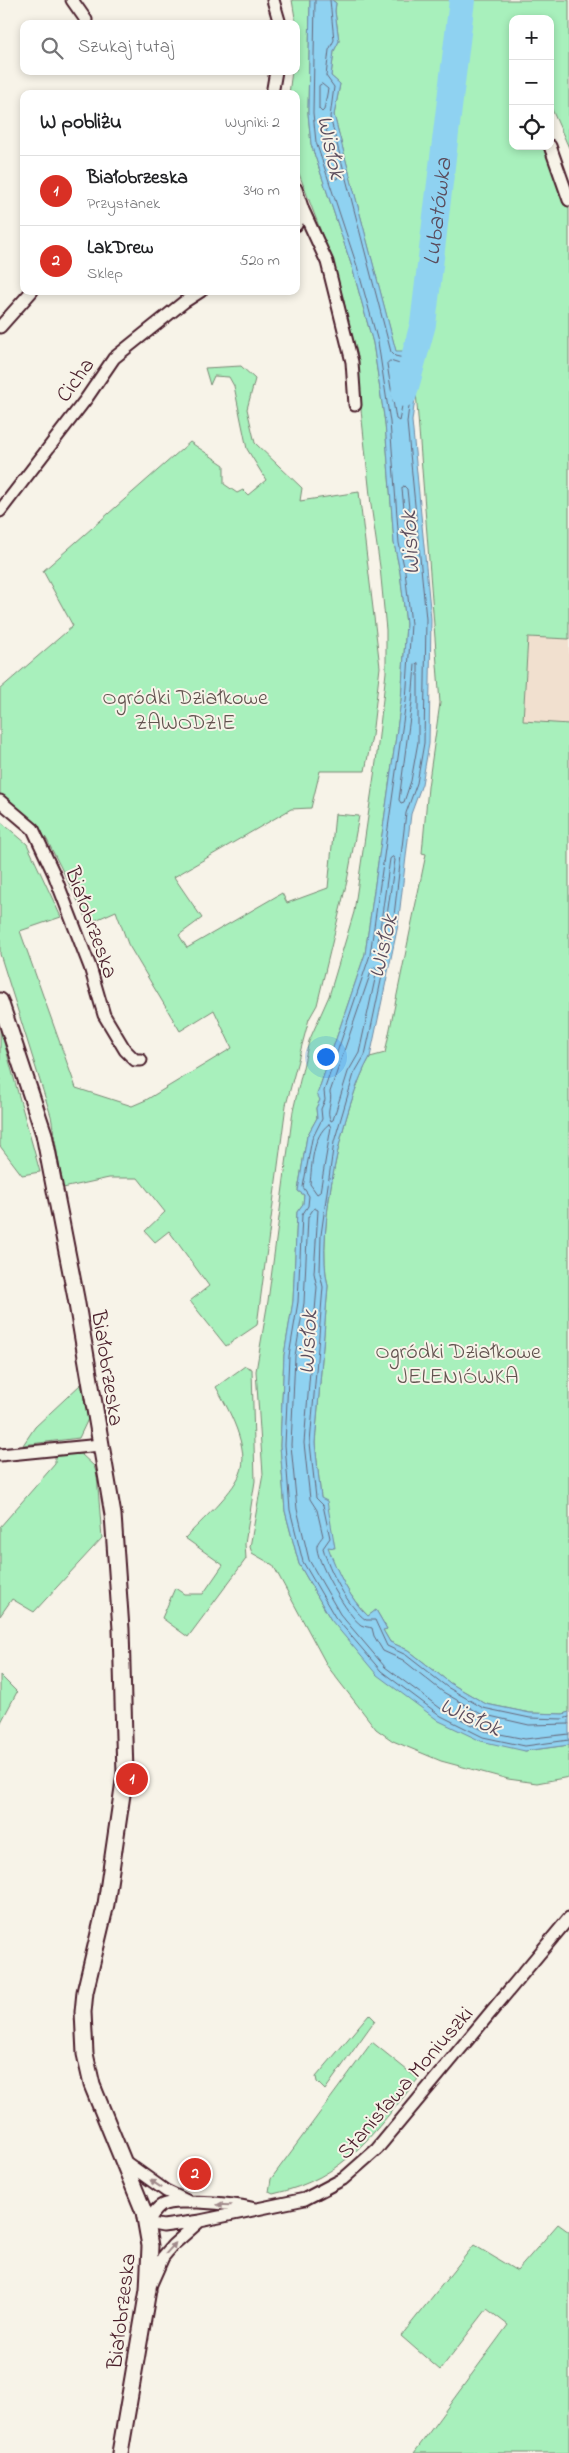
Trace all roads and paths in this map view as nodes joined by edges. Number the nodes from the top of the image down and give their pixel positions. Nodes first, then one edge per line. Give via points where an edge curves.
1 (72, 0) edge
2 (273, 0) edge
3 (86, 20) dead end
4 (279, 20) edge
5 (275, 75) edge
6 (273, 90) edge
7 (551, 150) edge
8 (569, 200) edge
9 (300, 201) edge
10 (303, 210) junction
11 (300, 216) edge
12 (28, 295) edge
13 (195, 295) edge
14 (0, 327) edge
15 (355, 404) dead end
16 (0, 511) edge
17 (0, 801) edge
18 (0, 1001) edge
19 (141, 1060) dead end
20 (100, 1445) junction
21 (0, 1455) edge
22 (569, 1918) edge
23 (124, 2162) junction
24 (191, 2202) junction
25 (257, 2209) junction
26 (200, 2221) junction
27 (147, 2223) junction
28 (148, 2290) junction
29 (120, 2453) edge

1 - 3 street
2 - 4 street
5 - 6 street
7 - 8 street
9 - 10 street
10 - 11 street
10 - 15 street via 327,262 352,362
12 - 14 street
13 - 16 street, Cicha via 114,358
17 - 19 street, Białobrzeska via 33,829 90,967 104,1015 125,1050 135,1060
18 - 20 street, Białobrzeska via 44,1134
20 - 21 street
20 - 23 street, Białobrzeska via 114,1524 122,1629 125,1774 106,1904 85,1992 83,2027 92,2085
22 - 25 street, Stanisława Moniuszki via 362,2164 343,2180 305,2199
24 -> 23 street via 166,2191
23 - 27 street, Białobrzeska
25 -> 24 street
24 - 27 street via 165,2204
25 - 26 street, Stanisława Moniuszki
26 - 27 street via 163,2226
28 -> 26 street, Stanisława Moniuszki via 163,2257
27 - 28 street, Białobrzeska via 150,2246
28 - 29 street, Białobrzeska

